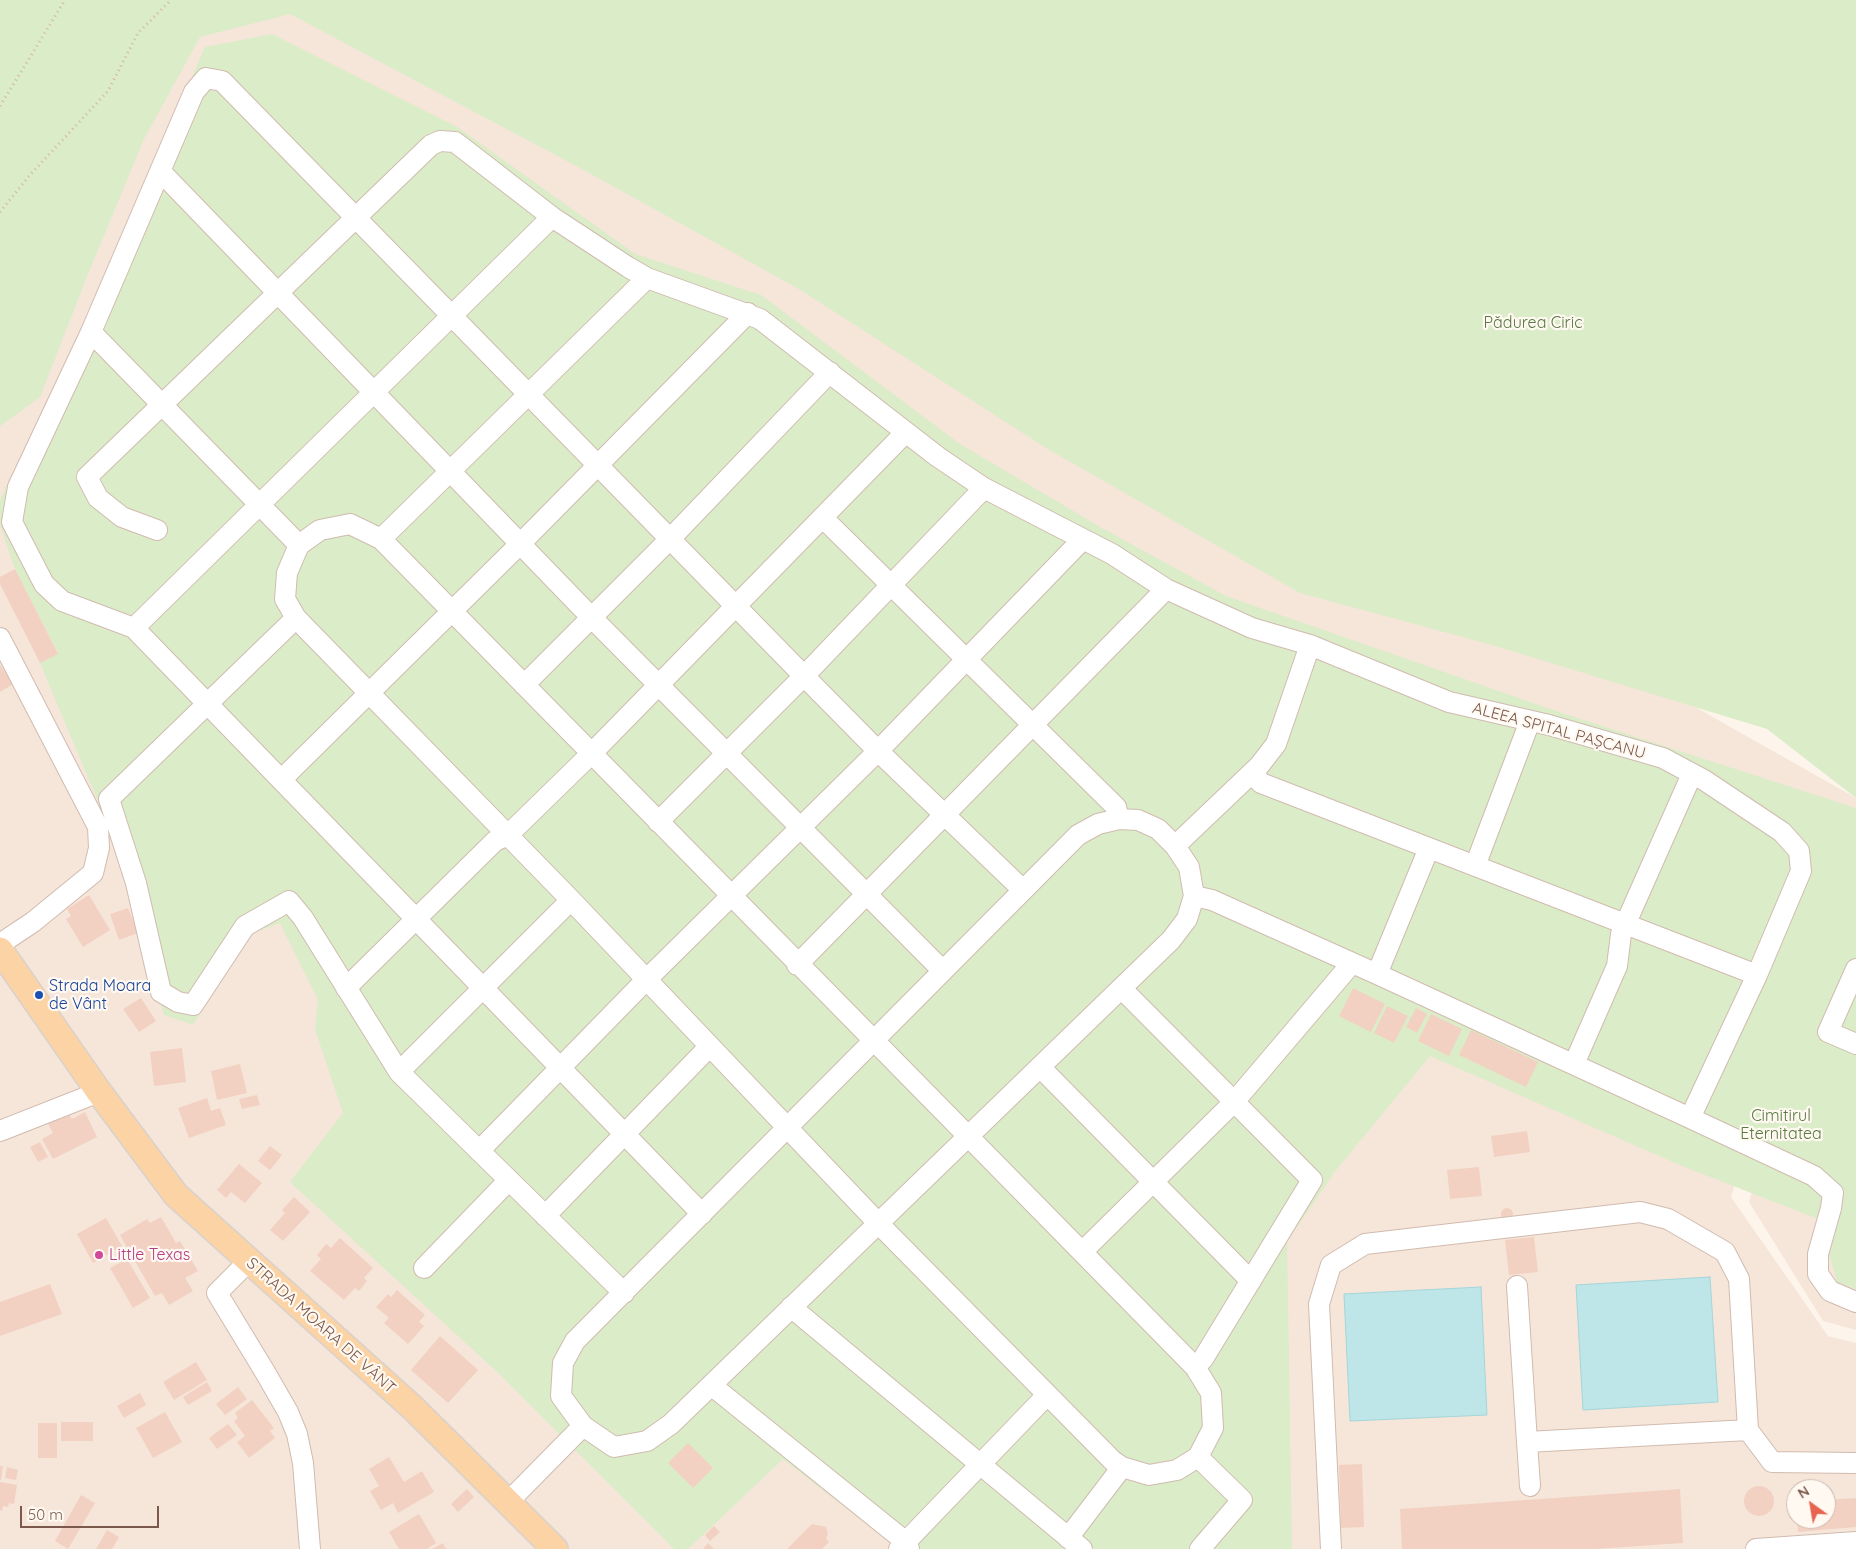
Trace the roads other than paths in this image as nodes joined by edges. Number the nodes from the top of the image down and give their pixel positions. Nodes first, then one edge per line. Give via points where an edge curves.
1 (161, 172) junction
2 (356, 217) junction
3 (552, 217) junction
4 (647, 278) junction
5 (278, 292) junction
6 (748, 313) junction
7 (451, 315) junction
8 (91, 332) junction
9 (830, 372) junction
10 (374, 390) junction
11 (529, 394) junction
12 (163, 404) junction
13 (905, 433) junction
14 (598, 465) junction
15 (451, 470) junction
16 (984, 488) junction
17 (260, 503) junction
18 (823, 518) junction
19 (157, 530) dead end
20 (381, 539) junction
21 (670, 539) junction
22 (1082, 540) junction
23 (521, 543) junction
24 (299, 546) junction
25 (892, 586) junction
26 (1166, 589) junction
27 (736, 607) junction
28 (451, 611) junction
29 (591, 617) junction
30 (296, 618) junction
31 (134, 628) junction
32 (0, 638) edge
33 (1310, 645) junction
34 (967, 660) junction
35 (804, 676) junction
36 (659, 684) junction
37 (524, 685) junction
38 (369, 692) junction
39 (207, 704) junction
40 (1530, 721) junction
41 (1034, 724) junction
42 (878, 751) junction
43 (591, 754) junction
44 (726, 754) junction
45 (1252, 773) junction
46 (1692, 774) junction
47 (281, 780) junction
48 (945, 816) junction
49 (1119, 819) junction
50 (658, 822) junction
51 (800, 828) junction
52 (508, 835) junction
53 (1175, 846) junction
54 (1429, 848) junction
55 (1475, 866) junction
56 (1023, 890) junction
57 (866, 895) junction
58 (1194, 896) junction
59 (732, 897) junction
60 (571, 900) junction
61 (416, 919) junction
62 (1626, 924) junction
63 (0, 944) edge
64 (0, 950) edge
65 (1352, 963) junction
66 (797, 965) junction
67 (1856, 969) edge
68 (943, 971) junction
69 (1377, 974) junction
70 (1757, 975) junction
71 (646, 980) junction
72 (346, 988) junction
73 (1121, 988) junction
74 (483, 989) junction
75 (873, 1042) junction
76 (1856, 1044) edge
77 (710, 1047) junction
78 (1574, 1064) junction
79 (559, 1067) junction
80 (1040, 1067) junction
81 (399, 1072) junction
82 (99, 1092) junction
83 (1234, 1102) junction
84 (1690, 1118) junction
85 (787, 1129) junction
86 (0, 1131) edge
87 (624, 1134) junction
88 (967, 1138) junction
89 (479, 1151) junction
90 (509, 1180) junction
91 (1154, 1183) junction
92 (702, 1214) junction
93 (546, 1216) junction
94 (878, 1223) junction
95 (1082, 1252) junction
96 (248, 1262) junction
97 (424, 1268) dead end
98 (1251, 1281) junction
99 (1517, 1286) dead end
100 (624, 1293) junction
101 (1856, 1302) edge
102 (791, 1308) junction
103 (1194, 1368) junction
104 (711, 1385) junction
105 (1047, 1396) junction
106 (583, 1426) junction
107 (1748, 1430) junction
108 (1527, 1442) junction
109 (1198, 1457) junction
110 (1856, 1463) edge
111 (981, 1465) junction
112 (1122, 1467) junction
113 (1530, 1486) dead end
114 (509, 1501) junction
115 (1856, 1542) edge
116 (1075, 1543) edge
117 (905, 1547) edge
118 (310, 1549) edge
119 (555, 1549) edge
120 (1200, 1549) edge
121 (1331, 1549) edge
122 (1756, 1549) edge

1 - 2 street via 194,92 206,78 222,81
1 - 5 street
1 - 8 street
2 - 3 street, ALEEA SPITAL PAȘCANU via 431,144 440,141 455,142
2 - 5 street, ALEEA SPITAL PAȘCANU
2 - 7 street
3 - 4 street, ALEEA SPITAL PAȘCANU
3 - 7 street
4 - 6 street, ALEEA SPITAL PAȘCANU
4 - 11 street
5 - 10 street
5 - 12 street, ALEEA SPITAL PAȘCANU
6 - 9 street, ALEEA SPITAL PAȘCANU via 779,332
6 - 14 street
7 - 10 street
7 - 11 street
8 - 12 street
8 - 31 street via 18,487 12,522 44,584 62,601
9 - 13 street, ALEEA SPITAL PAȘCANU
9 - 21 street
10 - 15 street
10 - 17 street
11 - 14 street
11 - 15 street
12 - 17 street
12 - 19 street, ALEEA SPITAL PAȘCANU via 87,477 98,498 122,516
13 - 16 street, ALEEA SPITAL PAȘCANU
13 - 18 street
14 - 21 street
14 - 23 street
15 - 20 street
15 - 23 street
16 - 22 street, ALEEA SPITAL PAȘCANU
16 - 25 street
17 - 24 street
17 - 31 street
18 - 25 street
18 - 27 street
20 - 24 street via 350,524 320,530
20 - 28 street
21 - 27 street
21 - 29 street
22 - 26 street, ALEEA SPITAL PAȘCANU via 1112,554
22 - 34 street
23 - 28 street
23 - 29 street
24 - 30 street via 288,573 285,599
25 - 34 street
25 - 35 street
26 - 33 street, ALEEA SPITAL PAȘCANU via 1252,628
26 - 41 street
27 - 35 street
27 - 36 street
28 - 37 street
28 - 38 street
29 - 36 street
29 - 37 street
30 - 38 street
30 - 39 street
31 - 39 street
32 - 63 street via 98,827 99,848 93,873 33,922
33 - 40 street, ALEEA SPITAL PAȘCANU via 1449,702
33 - 45 street via 1276,744
34 - 41 street
34 - 42 street
35 - 42 street
35 - 44 street
36 - 43 street
36 - 44 street
37 - 43 street
38 - 47 street
38 - 52 street
39 - 47 street
39 - 72 street via 109,800 136,883 161,992 192,1006 245,926 289,901
40 - 46 street, ALEEA SPITAL PAȘCANU via 1663,758
40 - 55 street
41 - 48 street
41 - 49 street via 1116,807
42 - 48 street
42 - 51 street
43 - 50 street
43 - 52 street
44 - 50 street
44 - 51 street
45 - 53 street
45 - 54 street via 1261,783
46 - 62 street
46 - 70 street, ALEEA SPITAL PAȘCANU via 1782,832 1798,851 1801,871
47 - 61 street
48 - 56 street
48 - 57 street
49 - 53 street via 1138,820 1158,829
49 - 56 street via 1098,824 1078,835
50 - 59 street
51 - 57 street
51 - 59 street
52 - 60 street
52 - 61 street via 495,841
53 - 58 street via 1189,867
54 - 55 street
54 - 69 street
55 - 62 street
56 - 68 street
57 - 66 street
57 - 68 street
58 - 65 street via 1212,900
58 - 73 street via 1187,919 1171,940
59 - 66 street
59 - 71 street
60 - 71 street
60 - 74 street
61 - 72 street
61 - 74 street
62 - 70 street
62 - 78 street via 1621,934 1617,966
64 - 82 main road, STRADA MOARA DE VÂNT
65 - 69 street
65 - 83 street
66 - 75 street
67 - 76 street via 1828,1032
68 - 75 street
69 - 78 street
70 - 84 street, ALEEA SPITAL PAȘCANU
71 - 77 street
71 - 79 street
72 - 81 street
73 - 80 street
73 - 83 street
74 - 79 street
74 - 81 street
75 - 85 street
75 - 88 street
77 - 85 street
77 - 87 street
78 - 84 street
79 - 87 street
79 - 89 street
80 - 88 street
80 - 91 street
81 - 89 street
82 - 86 street
82 - 96 main road, STRADA MOARA DE VÂNT via 176,1195
83 - 91 street
83 - 98 street via 1312,1180
84 - 101 street via 1814,1176 1833,1193 1818,1254 1818,1274 1830,1291
85 - 92 street
85 - 94 street
87 - 92 street
87 - 93 street
88 - 94 street
88 - 95 street
89 - 90 street
90 - 93 street
90 - 97 street
91 - 95 street
91 - 98 street
92 - 100 street
93 - 100 street
94 - 102 street
94 - 105 street
95 - 103 street
96 - 114 main road, STRADA MOARA DE VÂNT via 413,1408
96 - 118 street via 217,1292 270,1380 297,1434 303,1463
98 - 103 street via 1203,1359
99 - 108 street
100 - 106 street via 575,1341 563,1363 561,1396
102 - 104 street
102 - 111 street
103 - 109 street via 1211,1393 1213,1428
104 - 106 street via 670,1424 647,1440 614,1447
104 - 117 street
105 - 111 street
105 - 112 street
106 - 114 street
107 - 108 street
107 - 110 street via 1772,1462
107 - 121 street via 1739,1279 1725,1252 1668,1219 1640,1212 1365,1244 1331,1265 1319,1304
108 - 113 street
109 - 112 street via 1177,1470 1149,1476
109 - 120 street via 1242,1500
111 - 116 street
111 - 117 street
112 - 116 street
114 - 119 main road, STRADA MOARA DE VÂNT
115 - 122 street

